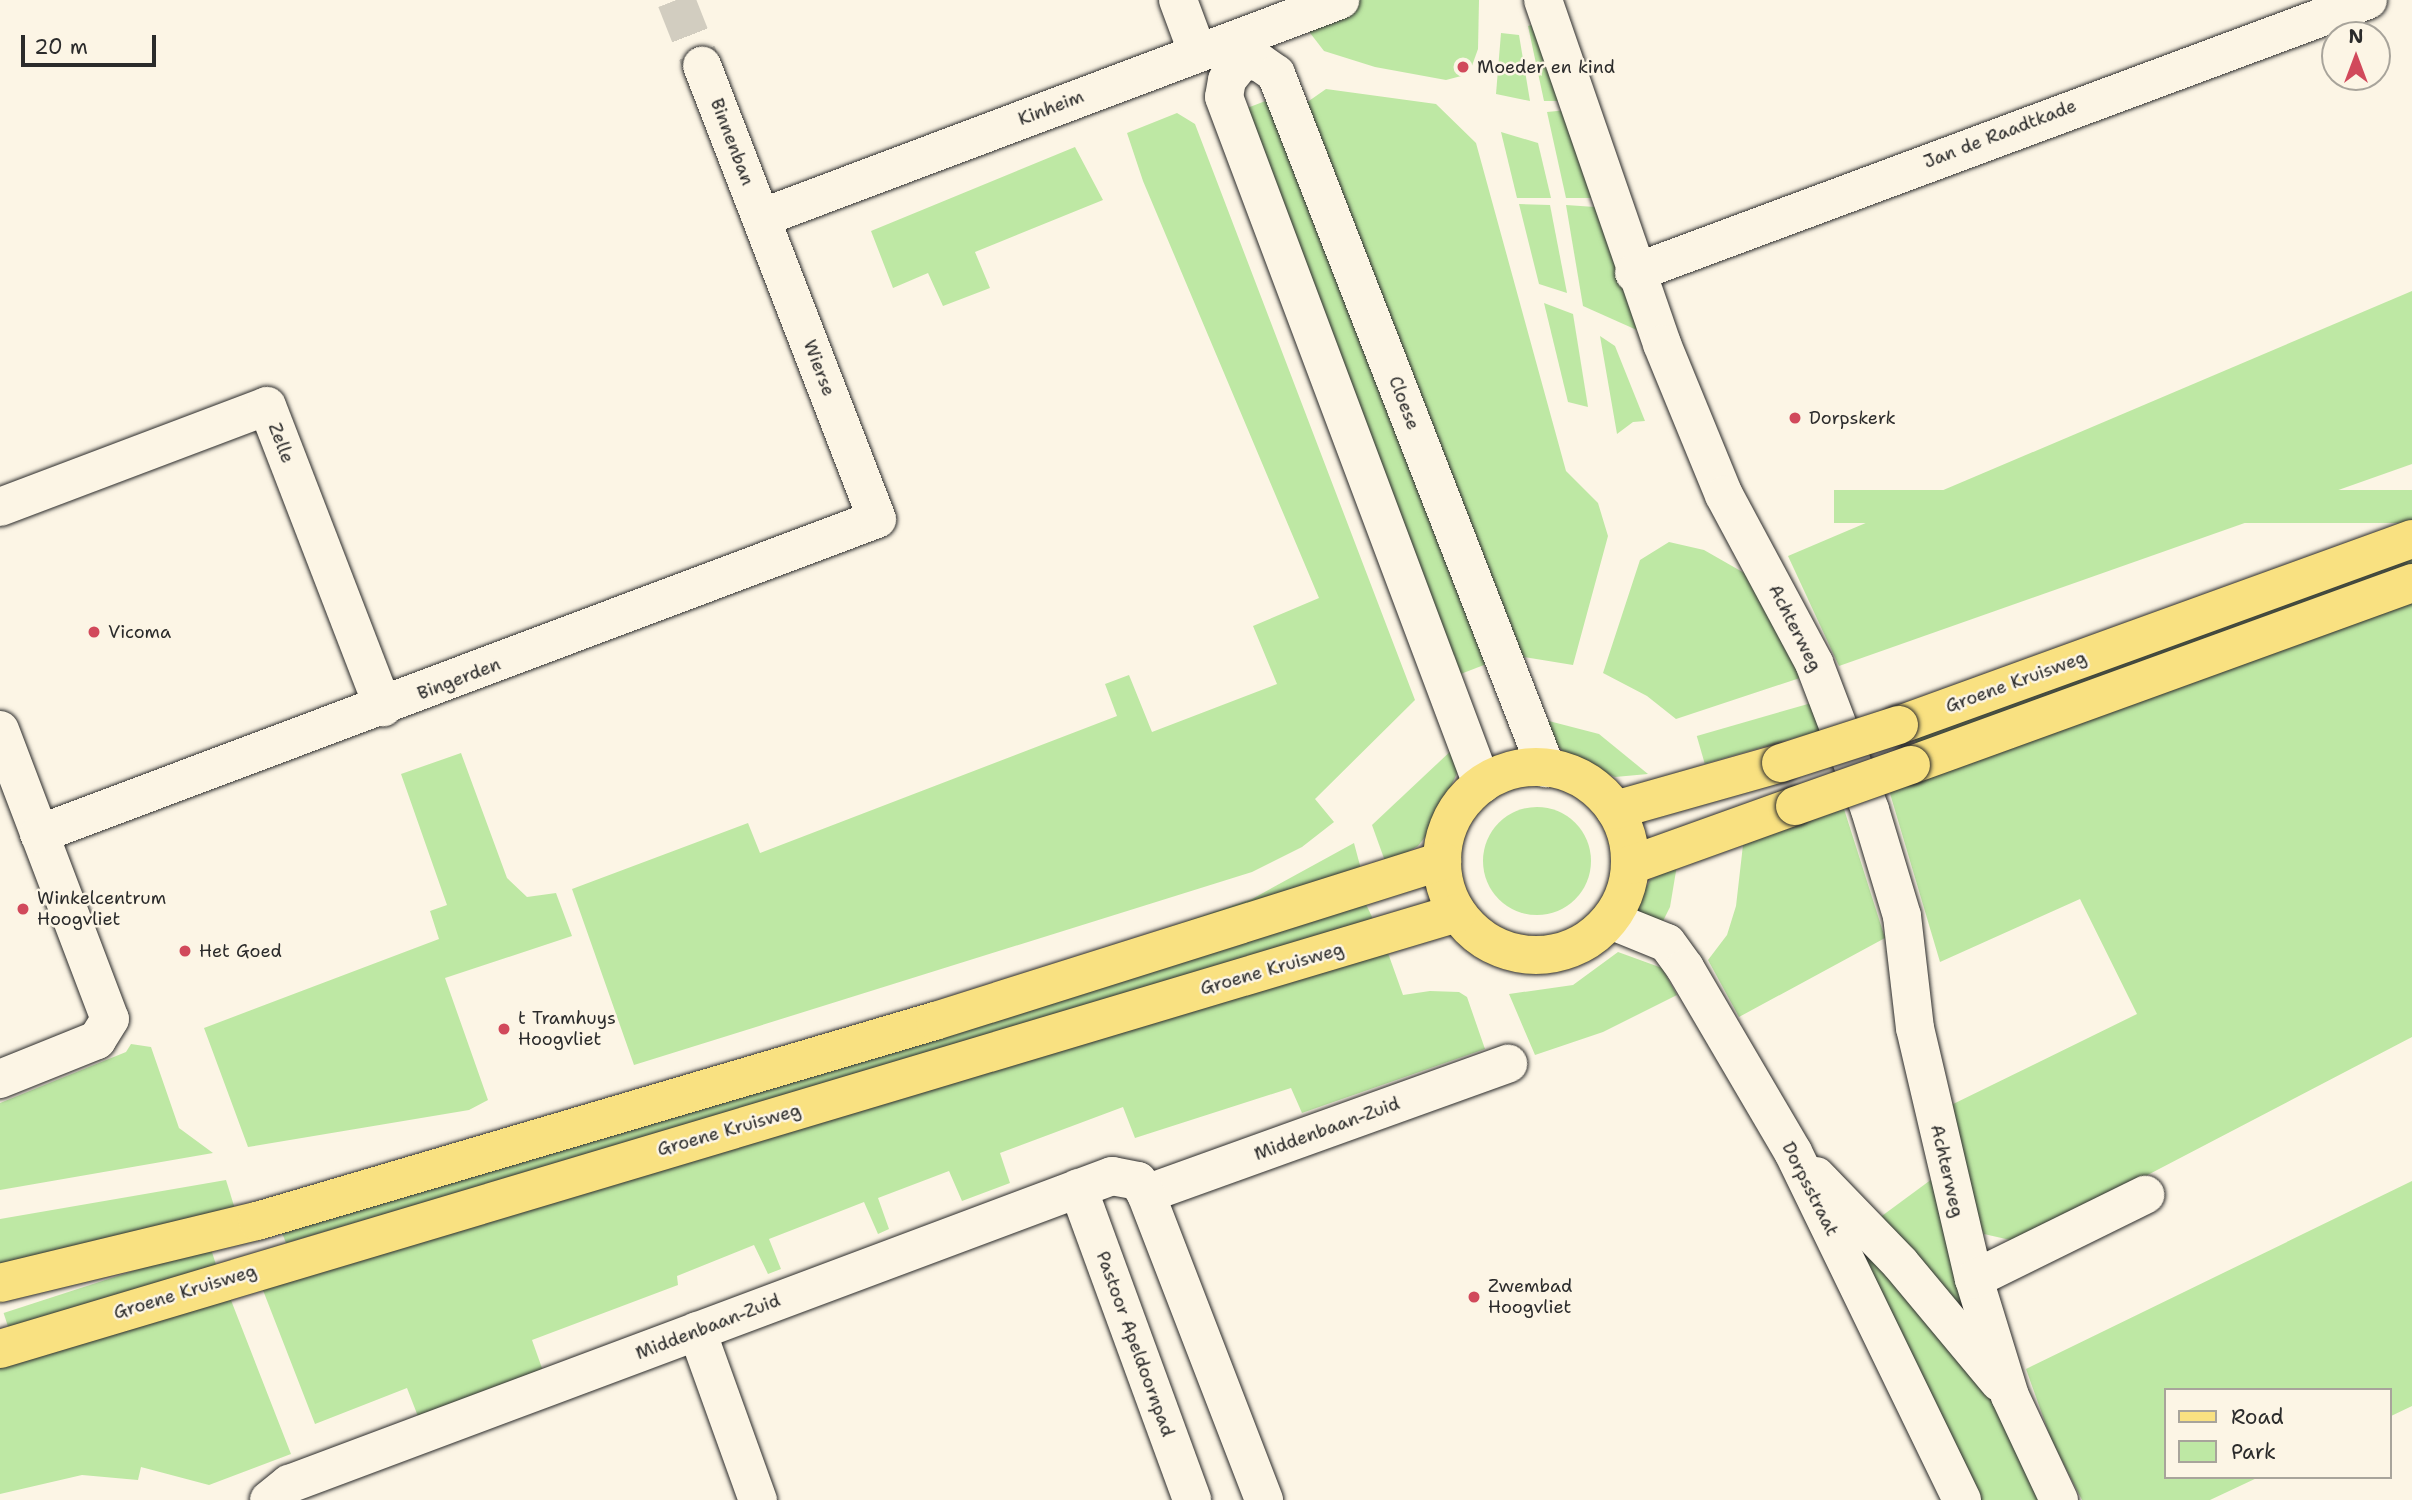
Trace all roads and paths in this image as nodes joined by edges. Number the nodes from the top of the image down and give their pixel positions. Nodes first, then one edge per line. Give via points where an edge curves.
1 (1178, 0) edge
2 (1340, 0) edge
3 (1543, 0) edge
4 (2368, 0) edge
5 (1238, 49) junction
6 (1197, 51) junction
7 (702, 66) tunnel mouth
8 (761, 218) junction
9 (1634, 273) junction
10 (5, 505) edge
11 (877, 519) joint
12 (2412, 539) edge
13 (2412, 583) edge
14 (383, 707) junction
15 (0, 730) edge
16 (1546, 768) junction
17 (1482, 784) junction
18 (1615, 810) junction
19 (39, 834) junction
20 (1443, 861) junction
21 (1631, 865) junction
22 (1457, 913) junction
23 (1610, 920) junction
24 (1508, 1065) dead end
25 (0, 1079) edge
26 (1793, 1152) junction
27 (1078, 1188) junction
28 (1146, 1194) junction
29 (2145, 1195) dead end
30 (1973, 1279) junction
31 (0, 1283) edge
32 (697, 1331) junction
33 (0, 1349) edge
34 (2010, 1396) junction
35 (269, 1500) edge
36 (758, 1500) edge
37 (1192, 1500) edge
38 (1264, 1500) edge
39 (1962, 1500) edge
40 (2059, 1500) edge

1 - 6 street
2 - 5 street, Kinheim
3 - 9 street, Achterweg
4 - 9 street, Jan de Raadtkade
5 - 6 street, Kinheim
5 - 16 street, Cloese via 1276,74
5 - 17 street via 1224,97
6 - 8 street, Kinheim
7 - 8 street, Binnenban
8 - 11 street, Wierse
9 - 30 street, Achterweg via 1724,495 1814,663 1870,810 1902,916 1915,1028
10 - 14 street, Zelle via 267,406
11 - 14 street, Bingerden
12 - 18 main road, Groene Kruisweg, bridge via 1899,725
13 - 21 main road, bridge
14 - 19 street, Bingerden
15 - 19 street
16 - 17 main road via 1512,771
16 - 18 main road via 1578,777
17 - 20 main road via 1453,818
18 - 21 main road via 1627,836
19 - 25 street via 110,1019 97,1040
20 - 22 main road via 1446,888
20 - 31 main road via 935,1021 284,1213
21 - 23 main road via 1625,894
22 - 23 main road via 1482,938 1532,955 1567,950
22 - 33 main road, Groene Kruisweg
23 - 26 street, Dorpsstraat via 1667,943
24 - 28 street, Middenbaan-Zuid
26 - 34 street, Achterweg via 1900,1263
26 - 39 street, Dorpsstraat
27 - 28 street, Middenbaan-Zuid via 1112,1176 1128,1176
27 - 32 street, Middenbaan-Zuid
27 - 37 street, Pastoor Apeldoornpad
28 - 38 street
29 - 30 street
30 - 34 street, Achterweg
32 - 35 street, Middenbaan-Zuid via 289,1484
32 - 36 street
34 - 40 street, Achterweg

